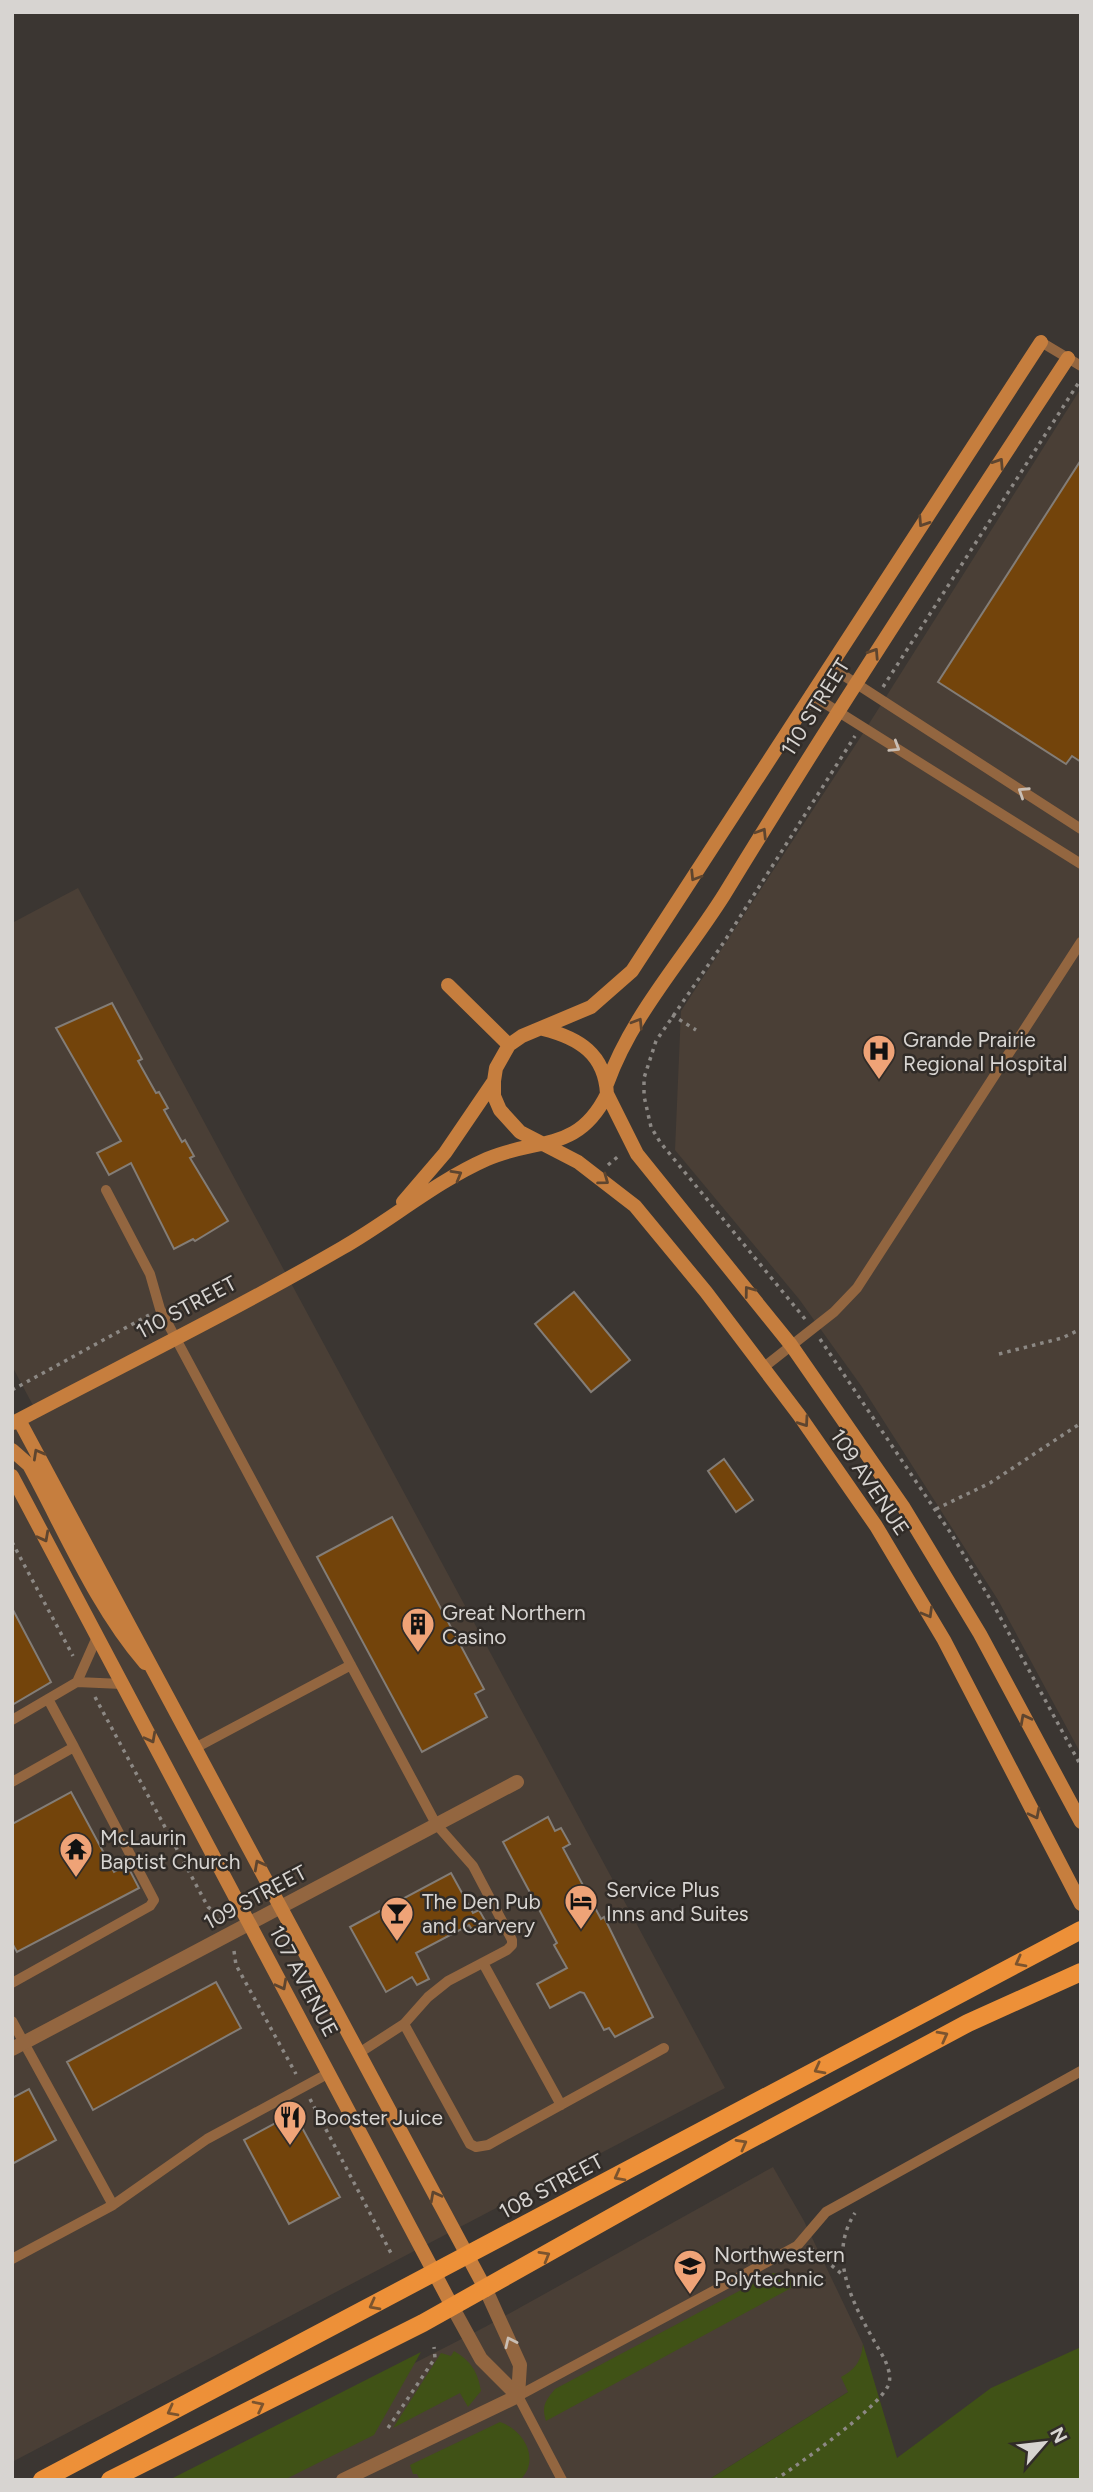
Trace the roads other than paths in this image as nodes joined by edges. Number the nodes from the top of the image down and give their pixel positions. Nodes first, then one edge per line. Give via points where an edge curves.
1 (1041, 342) joint
2 (1068, 358) junction
3 (1081, 366) edge
4 (829, 666) junction
5 (855, 683) junction
6 (810, 694) junction
7 (837, 710) junction
8 (1081, 829) edge
9 (1081, 864) edge
10 (1081, 942) edge
11 (448, 985) dead end
12 (543, 1029) junction
13 (509, 1045) junction
14 (494, 1081) junction
15 (607, 1089) junction
16 (546, 1144) junction
17 (106, 1190) dead end
18 (380, 1226) junction
19 (174, 1336) junction
20 (791, 1345) junction
21 (764, 1367) junction
22 (16, 1422) edge
23 (12, 1450) edge
24 (12, 1476) edge
25 (97, 1637) junction
26 (351, 1665) junction
27 (82, 1682) junction
28 (122, 1684) junction
29 (164, 1686) junction
30 (48, 1699) junction
31 (12, 1720) edge
32 (197, 1746) junction
33 (74, 1747) junction
34 (12, 1782) edge
35 (517, 1782) dead end
36 (1081, 1822) edge
37 (436, 1824) junction
38 (1081, 1904) edge
39 (281, 1907) junction
40 (250, 1924) junction
41 (1081, 1930) edge
42 (483, 1963) junction
43 (1081, 1972) edge
44 (12, 1983) edge
45 (12, 2021) edge
46 (404, 2024) junction
47 (18, 2046) edge
48 (664, 2048) dead end
49 (359, 2053) junction
50 (1081, 2071) edge
51 (329, 2073) junction
52 (561, 2105) junction
53 (113, 2205) junction
54 (468, 2256) junction
55 (12, 2259) edge
56 (434, 2274) junction
57 (486, 2290) junction
58 (453, 2308) junction
59 (518, 2396) junction
60 (557, 2478) edge
61 (42, 2480) edge
62 (110, 2480) edge
63 (343, 2480) edge

1 - 2 lane
1 -> 4 street, 110 STREET
2 - 3 lane
5 -> 2 street, 110 STREET
4 - 5 lane
4 - 6 street, 110 STREET
5 - 7 street, 110 STREET
8 -> 5 lane
6 - 7 lane
6 -> 12 street, 110 STREET via 632,971 591,1007
7 -> 9 lane
15 -> 7 street, 110 STREET via 631,1034 702,929
10 - 20 lane via 857,1288
11 - 13 street
12 - 13 street
12 - 15 street via 574,1037 589,1048 600,1063
13 - 14 street
14 - 16 street via 494,1096 509,1123
14 - 18 street, 110 STREET via 422,1182
15 - 16 street via 589,1124
20 -> 15 street, 109 AVENUE via 649,1171
18 -> 16 street, 110 STREET via 490,1158
16 -> 21 street, 109 AVENUE via 619,1191 654,1225
17 - 19 lane via 150,1274
18 - 19 street, 110 STREET
19 - 22 street, 110 STREET
19 - 26 lane
20 - 21 lane
36 -> 20 street, 109 AVENUE via 943,1570
21 -> 38 street, 109 AVENUE via 906,1573
29 -> 22 street, 107 AVENUE
23 - 29 street via 29,1465 129,1644
24 -> 25 street, 107 AVENUE
25 - 27 lane via 81,1670
25 - 28 street, 107 AVENUE
26 - 32 lane
26 - 37 lane
27 - 28 lane
27 - 30 lane
28 -> 40 street, 107 AVENUE
29 - 32 street, 107 AVENUE
30 - 31 lane
30 - 33 lane
39 -> 32 street, 107 AVENUE
33 - 34 lane
33 - 44 lane via 154,1900
35 - 37 street, 109 STREET
37 - 39 street, 109 STREET
37 - 42 lane via 473,1866 512,1940 507,1950
39 - 40 street, 109 STREET
39 - 49 street, 107 AVENUE
40 - 47 street, 109 STREET
40 -> 51 street, 107 AVENUE
41 -> 54 main road, 108 STREET
42 - 46 lane via 448,1981
42 - 52 lane
57 -> 43 main road via 740,2145 968,2023
45 - 47 lane
46 - 49 lane
46 - 52 lane via 470,2144 488,2145
47 - 53 lane
48 - 52 lane
54 -> 49 street, 107 AVENUE
50 - 59 lane via 826,2211 797,2246
51 - 53 lane via 206,2139
51 - 56 street, 107 AVENUE
53 - 55 lane
54 - 56 main road, 108 STREET
54 - 57 street, 107 AVENUE
56 - 58 street, 107 AVENUE
56 -> 61 main road, 108 STREET
57 - 58 main road
59 -> 57 street via 520,2365
58 - 59 street, 107 AVENUE via 481,2360
62 -> 58 main road
59 - 60 lane
59 - 63 street

